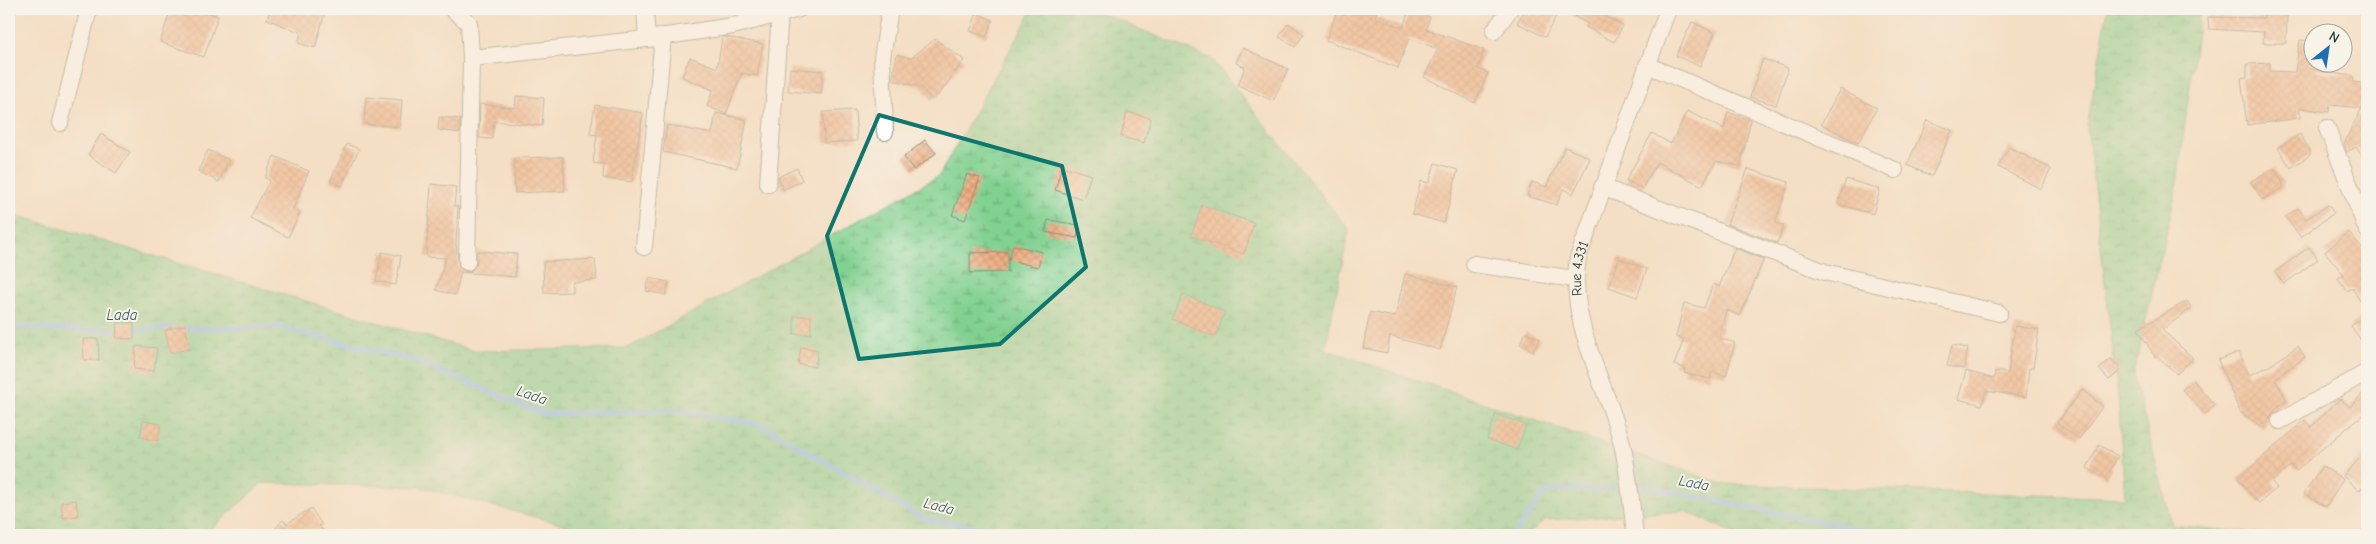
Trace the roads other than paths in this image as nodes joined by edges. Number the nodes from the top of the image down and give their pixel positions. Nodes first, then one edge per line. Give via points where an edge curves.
1 (89, 9) edge
2 (452, 9) edge
3 (645, 9) edge
4 (799, 9) edge
5 (890, 9) edge
6 (1510, 9) edge
7 (1668, 9) edge
8 (780, 13) junction
9 (1494, 31) dead end
10 (655, 38) junction
11 (471, 58) junction
12 (1647, 65) junction
13 (60, 123) dead end
14 (2327, 128) dead end
15 (885, 132) dead end
16 (1895, 170) dead end
17 (768, 184) dead end
18 (1602, 187) junction
19 (2367, 230) edge
20 (644, 246) dead end
21 (467, 262) dead end
22 (1474, 264) dead end
23 (1574, 279) junction
24 (1999, 313) dead end
25 (2367, 372) edge
26 (2280, 421) dead end
27 (1635, 535) edge

1 - 13 street
2 - 11 street via 470,23
3 - 10 street
4 - 8 street
5 - 15 street via 882,58
6 - 9 street
7 - 12 street, Rue 4.331
8 - 10 street via 733,26
8 - 17 street
10 - 11 street
10 - 20 street
11 - 21 street
12 - 16 street
12 - 18 street, Rue 4.331
14 - 19 street
18 - 23 street, Rue 4.331
18 - 24 street via 1825,272
22 - 23 street
23 - 27 street, Rue 4.331 via 1578,314 1623,448
25 - 26 street

